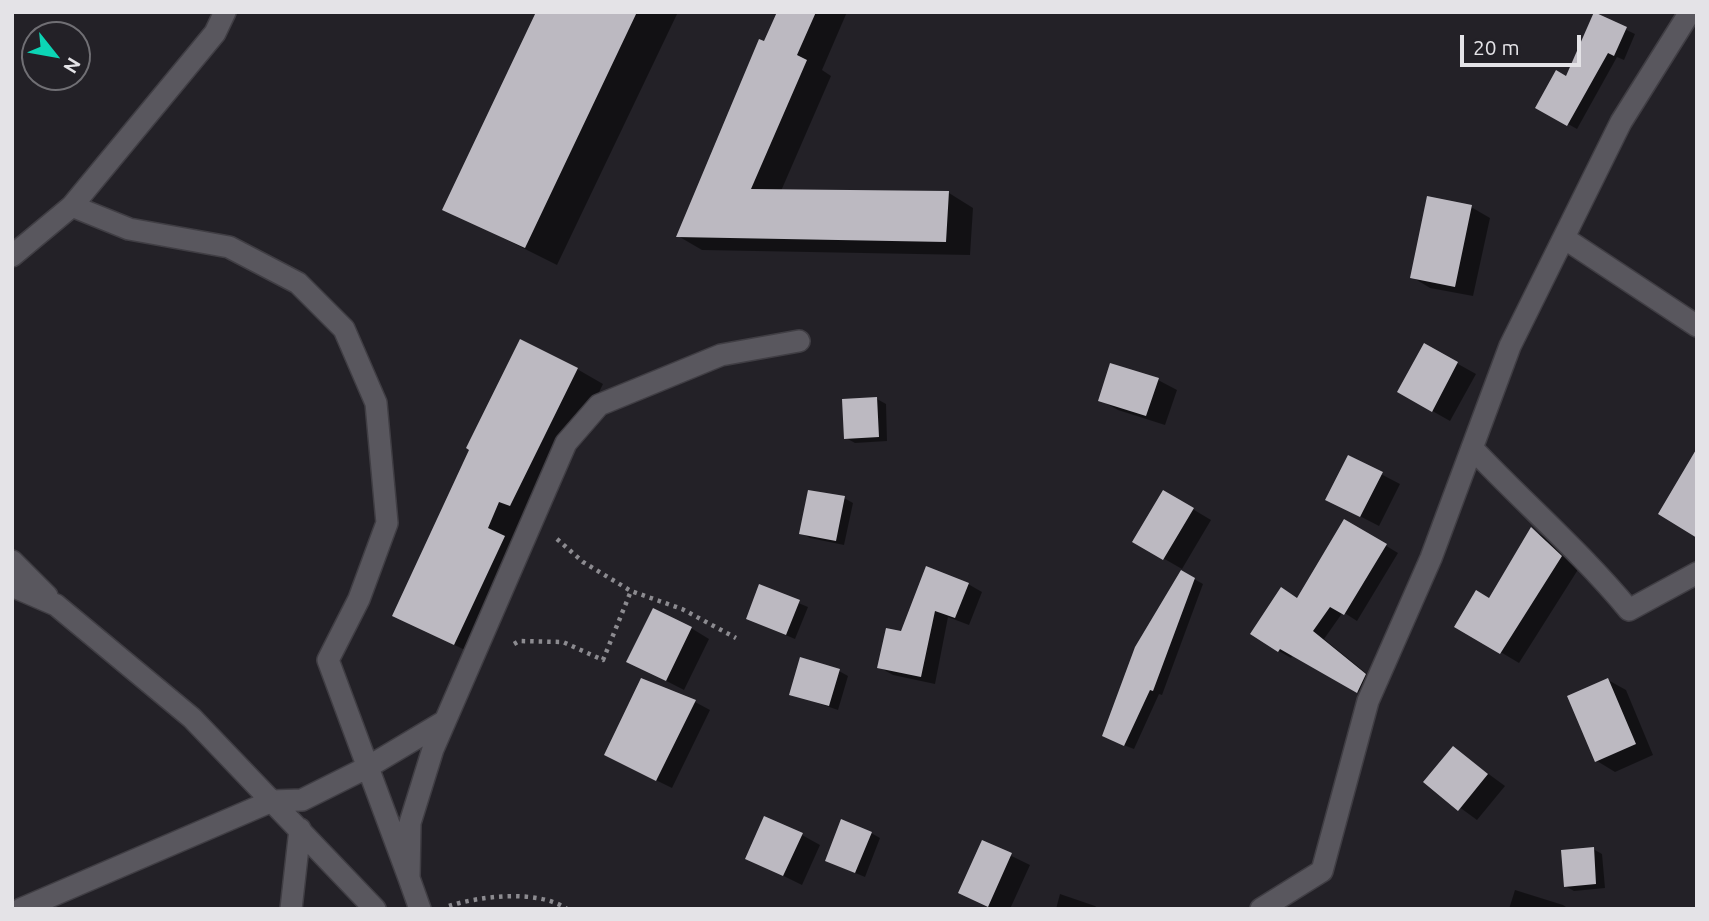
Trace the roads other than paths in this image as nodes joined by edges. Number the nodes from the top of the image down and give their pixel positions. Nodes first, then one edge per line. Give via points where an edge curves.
1 (225, 12) edge
2 (1689, 12) edge
3 (72, 206) junction
4 (1564, 237) junction
5 (12, 256) edge
6 (1697, 326) edge
7 (799, 341) dead end
8 (1472, 448) junction
9 (12, 561) edge
10 (1697, 573) edge
11 (12, 586) edge
12 (56, 605) junction
13 (445, 721) junction
14 (368, 767) junction
15 (272, 800) junction
16 (300, 829) junction
17 (409, 878) junction
18 (22, 909) edge
19 (291, 909) edge
20 (375, 909) edge
21 (420, 909) edge
22 (1261, 909) edge

1 - 3 street via 215,33
2 - 4 street via 1621,122
3 - 5 street
3 - 14 street via 130,229 229,247 298,283 344,329 376,403 387,523 359,599 328,660
4 - 6 street
4 - 8 street via 1510,346
7 - 13 street via 721,355 598,405 566,443
8 - 10 street via 1586,559 1629,610
8 - 22 street via 1431,558 1368,701 1322,871
9 - 12 street
11 - 12 street
12 - 15 street via 192,718
13 - 14 street
13 - 17 street via 410,823
14 - 15 street via 302,800
14 - 17 street
15 - 16 street
15 - 18 street
16 - 19 street
16 - 20 street
17 - 21 street

